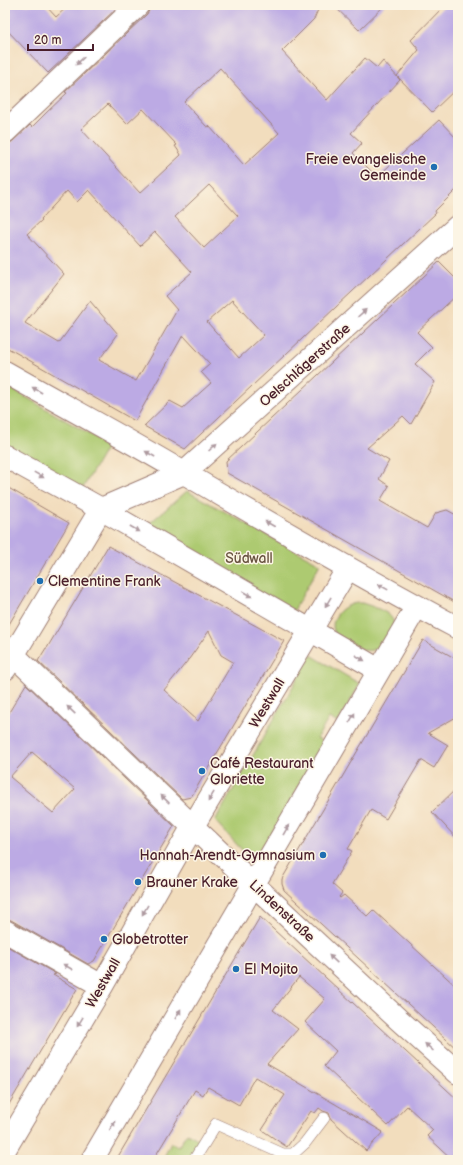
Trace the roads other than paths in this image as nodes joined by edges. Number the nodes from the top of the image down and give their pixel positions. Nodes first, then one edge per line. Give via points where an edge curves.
1 (138, 5) edge
2 (5, 132) edge
3 (458, 226) edge
4 (5, 372) edge
5 (5, 456) edge
6 (184, 473) junction
7 (101, 509) junction
8 (348, 568) junction
9 (417, 606) junction
10 (458, 628) edge
11 (311, 630) junction
12 (8, 657) edge
13 (380, 670) junction
14 (193, 826) junction
15 (254, 885) junction
16 (5, 931) edge
17 (102, 986) junction
18 (458, 1073) edge
19 (324, 1118) dead end
20 (5, 1149) edge
21 (92, 1160) edge
22 (194, 1160) edge

1 -> 2 street
6 -> 3 street, Oelschlägerstraße
6 -> 4 street
5 -> 7 street
6 - 7 street, Oelschlägerstraße
8 -> 6 street
7 -> 11 street
7 - 12 street
9 -> 8 street
8 -> 11 street, Westwall
9 - 10 street
9 - 13 street
11 -> 13 street
11 -> 14 street, Westwall
14 -> 12 street, Lindenstraße
15 -> 13 street
14 - 15 street, Lindenstraße
14 -> 17 street, Westwall
18 -> 15 street, Lindenstraße
21 -> 15 street
17 -> 16 street
17 -> 20 street, Westwall
19 - 22 lane via 292,1154 283,1154 216,1124

